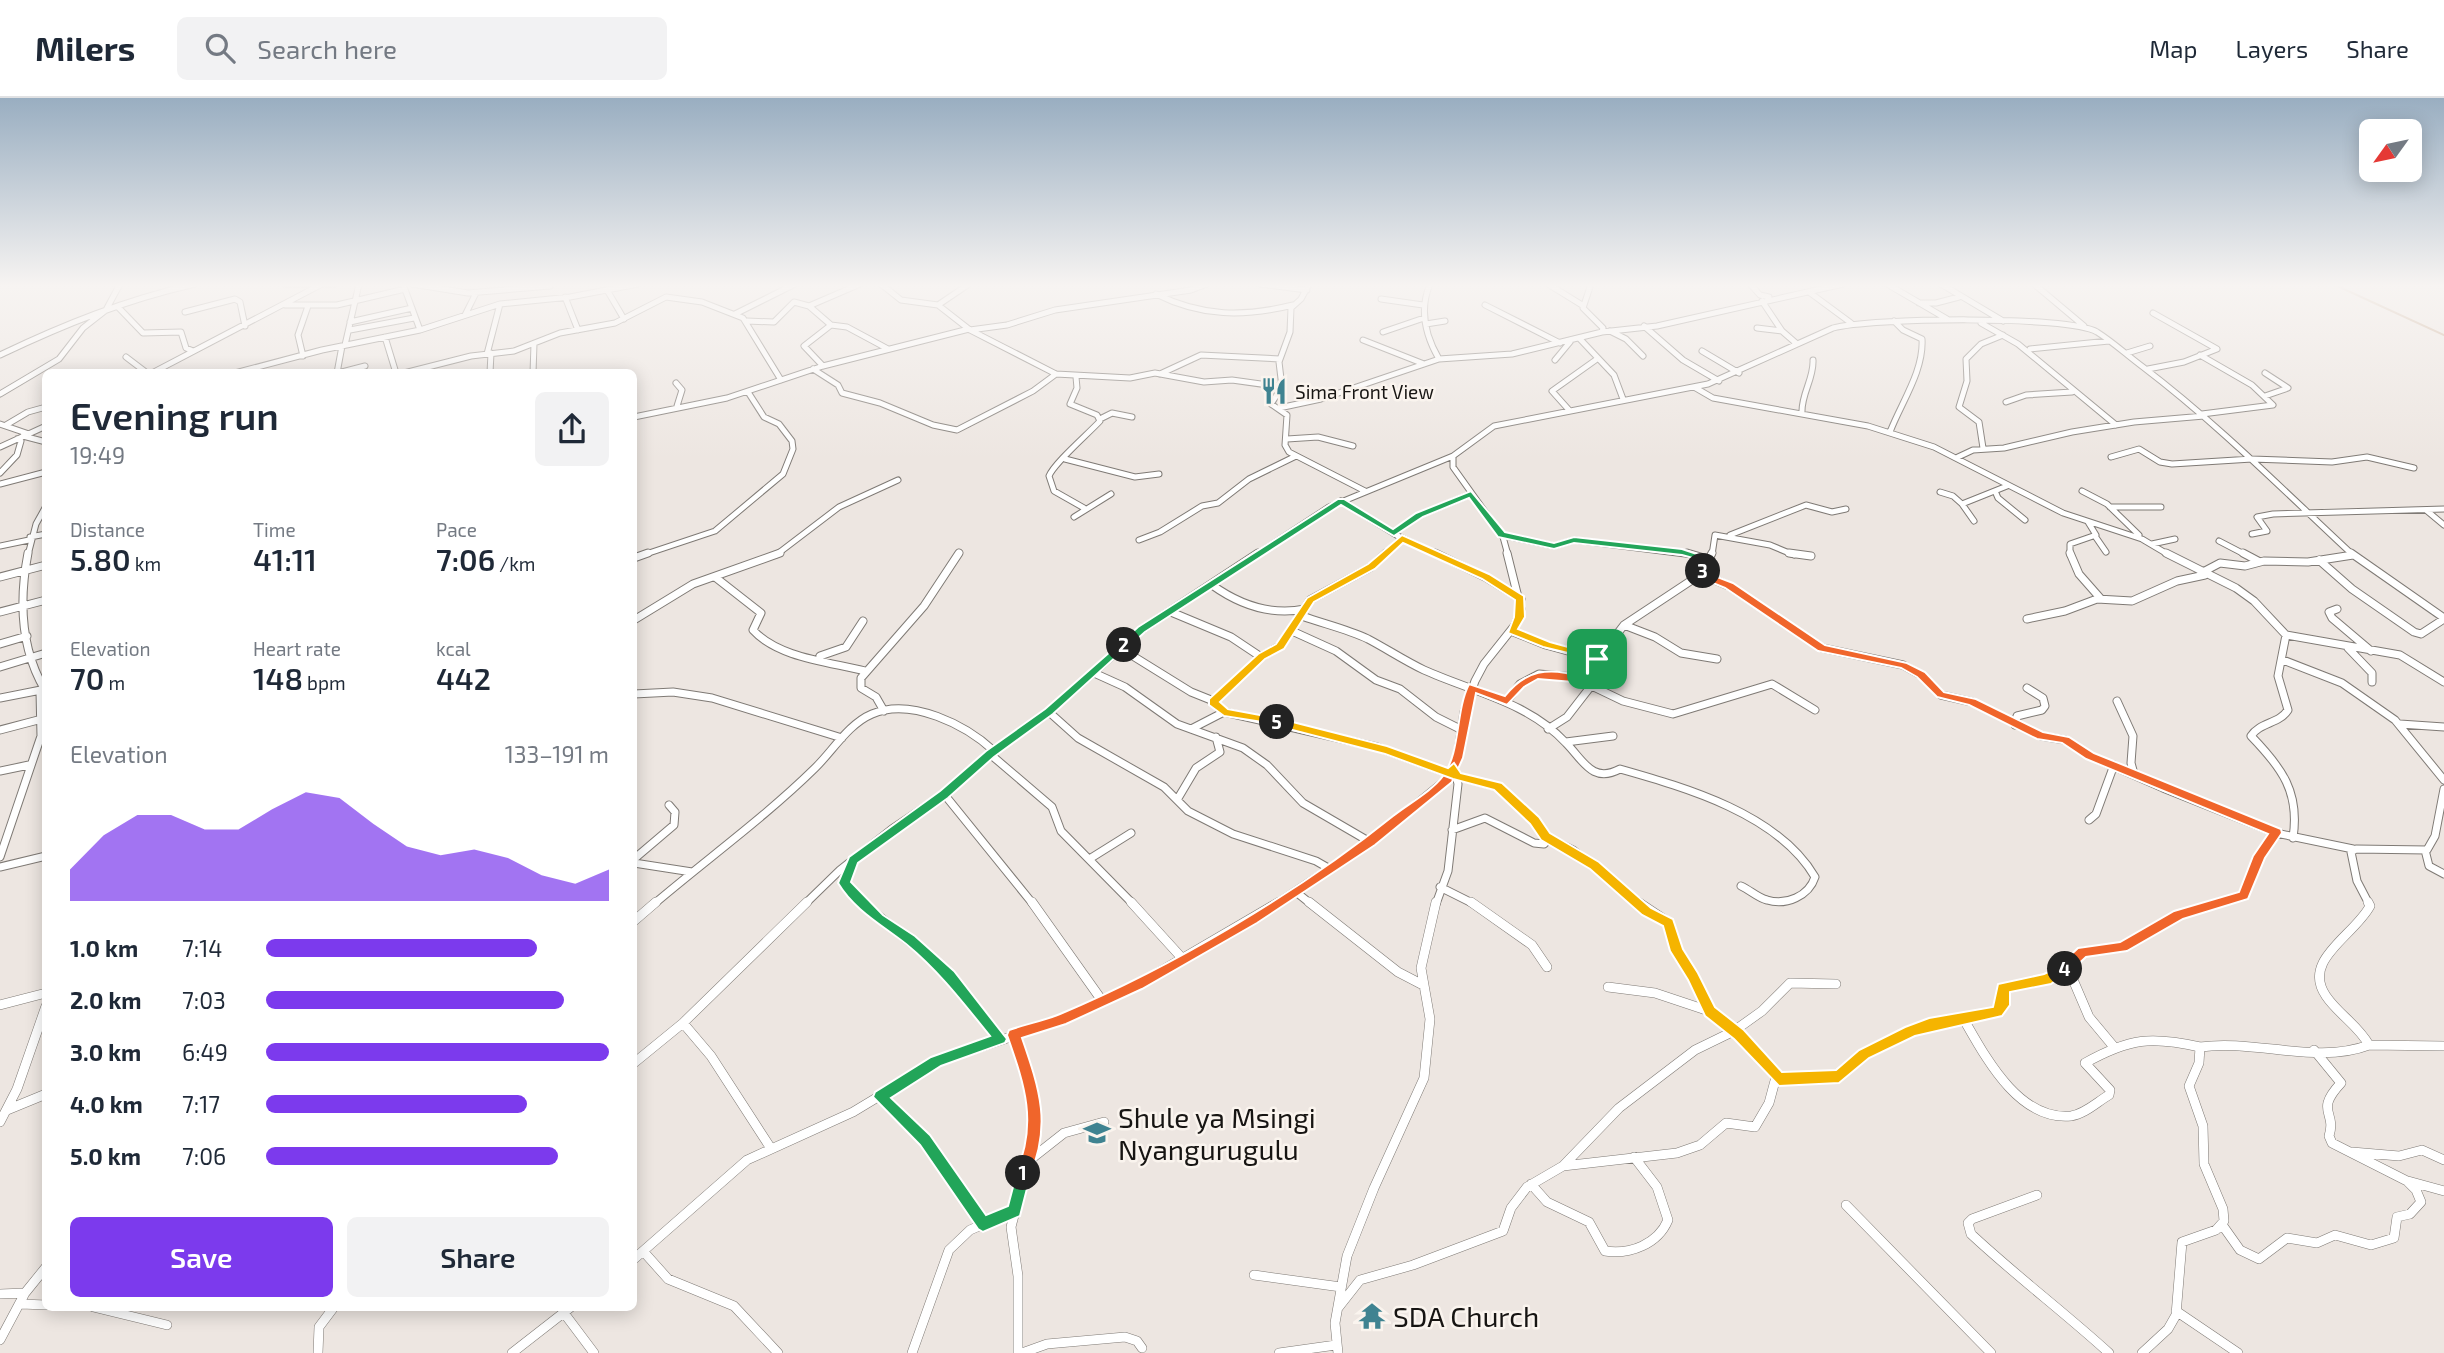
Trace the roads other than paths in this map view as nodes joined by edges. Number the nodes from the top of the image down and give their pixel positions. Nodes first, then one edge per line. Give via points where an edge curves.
1 (26, 343) edge
2 (72, 343) edge
3 (184, 343) edge
4 (211, 343) edge
5 (300, 343) edge
6 (345, 343) edge
7 (360, 343) edge
8 (388, 343) edge
9 (492, 343) edge
10 (537, 343) edge
11 (759, 343) edge
12 (808, 343) edge
13 (875, 343) edge
14 (918, 343) edge
15 (998, 343) edge
16 (1286, 343) edge
17 (1370, 343) edge
18 (1430, 343) edge
19 (1560, 343) edge
20 (1569, 343) edge
21 (1585, 343) edge
22 (1630, 343) edge
23 (1662, 343) edge
24 (1801, 343) edge
25 (1923, 343) edge
26 (1985, 343) edge
27 (2016, 343) edge
28 (2096, 343) edge
29 (2112, 343) edge
30 (2206, 343) edge
31 (534, 344) junction
32 (1797, 344) joint
33 (344, 346) junction
34 (2150, 346) dead end
35 (888, 350) junction
36 (2029, 350) junction
37 (193, 351) junction
38 (1702, 351) dead end
39 (2126, 353) junction
40 (489, 354) junction
41 (0, 355) edge
42 (2200, 355) junction
43 (303, 356) junction
44 (1643, 356) dead end
45 (126, 357) dead end
46 (1280, 359) junction
47 (1439, 359) junction
48 (1597, 359) junction
49 (1555, 360) dead end
50 (1813, 360) dead end
51 (1425, 364) junction
52 (365, 366) dead end
53 (822, 366) junction
54 (42, 369) edge
55 (42, 369) edge
56 (143, 369) edge
57 (157, 369) edge
58 (251, 369) edge
59 (338, 369) edge
60 (353, 369) edge
61 (395, 369) edge
62 (422, 369) edge
63 (490, 369) edge
64 (533, 369) edge
65 (813, 369) junction
66 (2148, 369) junction
67 (1739, 373) junction
68 (2265, 373) dead end
69 (1056, 374) junction
70 (1160, 374) junction
71 (1076, 377) junction
72 (781, 380) junction
73 (1719, 381) junction
74 (676, 383) dead end
75 (1282, 387) junction
76 (1695, 387) junction
77 (748, 392) junction
78 (2072, 392) junction
79 (0, 394) edge
80 (2265, 396) junction
81 (1623, 399) junction
82 (2006, 402) dead end
83 (677, 406) junction
84 (42, 408) edge
85 (1279, 408) junction
86 (1569, 410) junction
87 (1802, 413) junction
88 (2203, 415) junction
89 (1132, 417) dead end
90 (637, 418) edge
91 (1100, 419) junction
92 (3, 425) edge
93 (2116, 425) junction
94 (42, 428) edge
95 (1890, 432) junction
96 (23, 436) junction
97 (1287, 439) junction
98 (42, 441) edge
99 (1353, 446) dead end
100 (0, 447) edge
101 (1983, 448) junction
102 (1296, 456) junction
103 (1453, 456) junction
104 (1958, 457) junction
105 (2111, 457) dead end
106 (1065, 459) junction
107 (2252, 460) junction
108 (2413, 468) dead end
109 (0, 473) edge
110 (42, 473) edge
111 (1159, 474) dead end
112 (898, 480) dead end
113 (0, 484) edge
114 (2007, 486) junction
115 (1364, 491) junction
116 (1995, 491) junction
117 (2082, 491) dead end
118 (1940, 492) dead end
119 (1111, 494) dead end
120 (1471, 494) junction
121 (1341, 501) junction
122 (1962, 504) junction
123 (2110, 507) junction
124 (2161, 507) dead end
125 (1084, 508) junction
126 (1846, 509) dead end
127 (2444, 509) edge
128 (2426, 510) junction
129 (42, 514) edge
130 (2307, 514) junction
131 (1074, 516) dead end
132 (2025, 520) dead end
133 (1973, 521) dead end
134 (2088, 522) junction
135 (2444, 525) edge
136 (1394, 533) junction
137 (2252, 534) dead end
138 (42, 535) edge
139 (1501, 535) junction
140 (1729, 536) junction
141 (2095, 536) junction
142 (1402, 538) junction
143 (30, 539) junction
144 (2175, 539) dead end
145 (1139, 540) dead end
146 (2144, 540) junction
147 (2219, 541) dead end
148 (2152, 544) junction
149 (0, 546) edge
150 (2106, 552) dead end
151 (959, 554) dead end
152 (2353, 555) junction
153 (1811, 556) dead end
154 (637, 557) edge
155 (1710, 560) junction
156 (2319, 560) junction
157 (2261, 562) junction
158 (42, 566) edge
159 (23, 571) junction
160 (1701, 574) junction
161 (2203, 574) junction
162 (0, 577) edge
163 (715, 577) junction
164 (1212, 585) junction
165 (1521, 599) junction
166 (2101, 599) junction
167 (42, 601) edge
168 (23, 607) junction
169 (2337, 609) dead end
170 (0, 612) edge
171 (1171, 612) junction
172 (1303, 612) junction
173 (637, 618) edge
174 (2444, 618) edge
175 (2027, 620) dead end
176 (863, 621) dead end
177 (1624, 625) junction
178 (1293, 631) junction
179 (1511, 631) junction
180 (2286, 635) junction
181 (27, 636) junction
182 (0, 644) edge
183 (1121, 648) junction
184 (2347, 648) junction
185 (2372, 651) junction
186 (42, 654) edge
187 (817, 656) junction
188 (1261, 657) junction
189 (32, 658) junction
190 (1597, 659) junction
191 (1717, 659) dead end
192 (2283, 660) junction
193 (0, 667) edge
194 (865, 671) junction
195 (1094, 673) junction
196 (1581, 681) junction
197 (2372, 682) dead end
198 (2444, 682) edge
199 (1591, 686) junction
200 (42, 687) edge
201 (1473, 687) junction
202 (2027, 688) dead end
203 (42, 690) edge
204 (637, 694) edge
205 (0, 698) edge
206 (42, 700) edge
207 (1507, 701) junction
208 (2117, 701) dead end
209 (1213, 702) junction
210 (1815, 710) dead end
211 (884, 711) junction
212 (1049, 712) junction
213 (1224, 712) junction
214 (38, 720) junction
215 (2400, 724) junction
216 (2015, 725) junction
217 (2444, 727) edge
218 (1190, 729) junction
219 (1548, 729) junction
220 (0, 730) edge
221 (1462, 730) junction
222 (1613, 736) dead end
223 (1216, 737) junction
224 (842, 738) junction
225 (1566, 742) junction
226 (992, 752) junction
227 (29, 765) junction
228 (2114, 765) junction
229 (0, 771) edge
230 (1454, 772) junction
231 (2134, 774) junction
232 (2444, 780) edge
233 (2444, 789) edge
234 (944, 794) junction
235 (1177, 800) junction
236 (669, 805) dead end
237 (2088, 820) dead end
238 (1452, 830) junction
239 (1130, 833) dead end
240 (2276, 833) junction
241 (2293, 838) junction
242 (1549, 839) junction
243 (1370, 842) junction
244 (2353, 849) junction
245 (2426, 850) junction
246 (0, 857) edge
247 (42, 857) edge
248 (637, 858) edge
249 (1091, 858) junction
250 (853, 860) junction
251 (637, 862) edge
252 (0, 867) edge
253 (1330, 869) junction
254 (692, 872) junction
255 (2444, 874) edge
256 (1741, 886) dead end
257 (1440, 887) junction
258 (1296, 892) junction
259 (637, 918) edge
260 (1181, 957) junction
261 (1547, 967) dead end
262 (2068, 968) junction
263 (1423, 985) junction
264 (1836, 985) dead end
265 (1608, 987) dead end
266 (42, 994) edge
267 (1103, 1002) junction
268 (0, 1005) edge
269 (1710, 1012) junction
270 (42, 1017) edge
271 (1964, 1018) junction
272 (683, 1023) junction
273 (1734, 1031) junction
274 (1014, 1035) junction
275 (1000, 1039) junction
276 (2369, 1045) junction
277 (2444, 1046) edge
278 (2114, 1047) junction
279 (2200, 1047) junction
280 (2314, 1050) junction
281 (637, 1061) edge
282 (1776, 1077) junction
283 (42, 1096) edge
284 (880, 1097) junction
285 (7, 1110) junction
286 (0, 1122) edge
287 (1104, 1122) dead end
288 (771, 1147) junction
289 (2344, 1151) junction
290 (1634, 1157) junction
291 (2444, 1160) edge
292 (1029, 1162) junction
293 (1563, 1166) junction
294 (2407, 1181) junction
295 (1531, 1184) junction
296 (2444, 1191) edge
297 (2037, 1195) dead end
298 (1846, 1205) dead end
299 (1014, 1211) junction
300 (983, 1224) junction
301 (2223, 1226) junction
302 (643, 1251) junction
303 (637, 1256) edge
304 (42, 1273) edge
305 (1254, 1275) dead end
306 (1341, 1287) junction
307 (25, 1293) junction
308 (0, 1294) edge
309 (21, 1304) junction
310 (42, 1305) edge
311 (1338, 1308) junction
312 (109, 1311) edge
313 (330, 1311) edge
314 (567, 1311) edge
315 (569, 1311) edge
316 (2176, 1311) junction
317 (167, 1325) dead end
318 (0, 1340) edge
319 (1142, 1348) dead end
320 (1337, 1349) edge
321 (318, 1353) edge
322 (512, 1353) edge
323 (594, 1353) edge
324 (778, 1353) edge
325 (912, 1353) edge
326 (1020, 1353) edge
327 (1279, 1353) edge
328 (1991, 1353) edge
329 (2109, 1353) edge
330 (2143, 1353) edge
331 (2238, 1353) edge

1 - 41 street
2 - 54 street via 59,359
3 - 37 street
4 - 37 street
5 - 43 street
6 - 33 street
7 - 33 street
8 - 61 street
9 - 40 street
10 - 31 street
11 - 72 street
12 - 53 street via 804,346
13 - 35 street
14 - 35 street
15 - 69 street
16 - 46 street
17 - 51 street
18 - 47 street
19 - 47 street via 1482,358
20 - 49 street
21 - 48 street
22 - 44 street
23 - 73 street
24 - 32 street
25 - 95 street via 1917,372
26 - 101 street via 1966,359 1967,381 1959,407 1979,422
27 - 36 street
28 - 36 street
29 - 39 street
30 - 42 street via 2217,349
31 - 40 street
31 - 64 street
32 - 67 street
33 - 43 street
33 - 59 street
34 - 39 street
35 - 53 street
36 - 78 street
37 - 57 street
38 - 67 street
39 - 66 street
40 - 62 street
40 - 63 street
42 - 66 street via 2190,363
42 - 80 street
43 - 58 street
45 - 56 street
46 - 70 street via 1204,355
46 - 75 street
47 - 51 street
48 - 81 street via 1614,375
48 - 86 street via 1552,391
50 - 87 street via 1812,373 1801,393
51 - 85 street via 1321,399
52 - 60 street
53 - 65 street
55 - 79 street
65 - 69 street via 838,385 842,393 955,430 1033,391
65 - 72 street
66 - 88 street
67 - 73 street
68 - 80 street via 2288,388
69 - 71 street
70 - 71 street
70 - 75 street
71 - 91 street via 1070,404
72 - 77 street
73 - 76 street
74 - 83 street via 682,390
75 - 85 street via 1270,403
76 - 81 street
76 - 87 street via 1708,397
77 - 83 street
77 - 154 street via 764,417 779,424 792,441 783,474 715,531
78 - 82 street via 2022,396
78 - 93 street
80 - 88 street via 2272,406
81 - 86 street
83 - 90 street
84 - 92 street
85 - 97 street via 1287,415
86 - 103 street via 1494,426
87 - 95 street
88 - 93 street
88 - 107 street
89 - 91 street via 1114,413
91 - 106 street
92 - 96 street
93 - 101 street
94 - 96 street
95 - 104 street
96 - 98 street
96 - 100 street
96 - 109 street via 20,450
97 - 99 street via 1318,437
97 - 102 street via 1286,447
101 - 104 street
102 - 115 street
102 - 145 street via 1249,480 1218,503 1202,506
103 - 115 street
103 - 120 street via 1457,476
104 - 114 street
105 - 107 street via 2139,449 2172,464
106 - 111 street via 1135,477
106 - 125 street via 1050,471 1051,487
107 - 108 street via 2332,462 2367,457
107 - 130 street
110 - 113 street
112 - 163 street via 839,507 779,554
114 - 116 street
114 - 134 street
115 - 121 street
116 - 122 street
116 - 132 street
117 - 123 street
118 - 122 street
119 - 125 street
120 - 136 street via 1420,515
120 - 139 street
121 - 136 street
121 - 164 street
122 - 133 street
123 - 124 street
123 - 146 street
125 - 131 street
126 - 140 street via 1832,512 1806,505
127 - 128 street
128 - 130 street
128 - 135 street
129 - 143 street
130 - 137 street via 2259,516 2268,530
130 - 152 street
134 - 141 street
134 - 146 street
136 - 142 street
138 - 143 street
139 - 155 street via 1554,546 1574,540 1673,551
139 - 165 street
140 - 153 street
140 - 155 street via 1713,536
141 - 150 street
141 - 166 street via 2070,544 2070,559
142 - 165 street
142 - 172 street via 1378,562 1315,597
143 - 149 street
143 - 159 street
144 - 148 street
146 - 148 street
147 - 157 street
148 - 161 street
151 - 194 street via 924,606
152 - 156 street
152 - 174 street
155 - 160 street
156 - 157 street
156 - 174 street via 2414,632 2421,634
157 - 161 street via 2220,564
158 - 159 street
159 - 162 street
159 - 168 street
160 - 177 street
160 - 216 street via 1729,586 1822,648 1903,665 1941,695 1972,702
161 - 166 street via 2127,602
161 - 180 street via 2249,597
163 - 173 street via 675,593
163 - 187 street via 761,613 755,634 771,645
164 - 171 street
164 - 172 street via 1254,608
165 - 179 street via 1520,617
166 - 175 street
167 - 168 street
168 - 170 street
168 - 181 street
169 - 185 street via 2329,612 2332,618
171 - 183 street via 1141,629
171 - 188 street via 1231,637
172 - 178 street
172 - 201 street via 1424,670
176 - 187 street via 846,647
177 - 190 street
177 - 191 street via 1681,653
178 - 188 street
178 - 221 street via 1336,651
179 - 190 street
179 - 201 street via 1484,664
180 - 184 street
180 - 192 street
181 - 182 street
181 - 189 street
183 - 195 street
183 - 209 street
184 - 185 street
184 - 197 street via 2372,673
185 - 198 street via 2407,657
186 - 189 street
187 - 194 street
188 - 209 street
189 - 193 street
189 - 200 street via 34,675
190 - 196 street
192 - 215 street via 2342,683
192 - 241 street via 2278,676 2288,705 2286,715 2256,727 2251,736 2287,776 2288,796 2297,813
194 - 211 street via 861,688 876,697
195 - 212 street
195 - 218 street via 1125,687
196 - 199 street
196 - 207 street via 1536,675 1520,684
199 - 210 street via 1623,701 1672,713 1772,684
199 - 219 street via 1567,717
201 - 207 street
201 - 221 street
202 - 216 street via 2043,698 2045,706 2021,714
203 - 205 street
204 - 224 street via 673,692 712,698
206 - 214 street
207 - 219 street
208 - 231 street via 2134,739 2129,755
209 - 213 street
211 - 224 street via 868,716
211 - 226 street via 932,713 982,740
212 - 226 street
212 - 235 street via 1078,738 1155,781
213 - 218 street
213 - 230 street via 1377,747
214 - 220 street
214 - 227 street via 41,736
215 - 217 street
215 - 232 street
216 - 228 street via 2065,740
218 - 223 street
219 - 225 street
221 - 230 street
222 - 225 street
223 - 235 street via 1220,752 1196,768
223 - 243 street via 1267,765 1303,803
224 - 254 street via 813,769
225 - 256 street via 1573,755 1600,775 1620,769 1668,784 1767,828 1809,864 1815,877 1811,888 1789,901 1767,900
226 - 234 street
226 - 249 street via 1052,807 1062,831
227 - 229 street
227 - 246 street
228 - 231 street
228 - 237 street via 2096,814
230 - 238 street
230 - 242 street via 1498,786
230 - 243 street
231 - 240 street
233 - 245 street via 2439,832
234 - 250 street
234 - 267 street via 1027,895
235 - 253 street via 1221,830
236 - 248 street via 675,812 674,825
238 - 242 street via 1485,818 1534,844 1544,845
238 - 257 street via 1448,871
239 - 249 street
240 - 241 street
240 - 262 street via 2259,856 2244,895 2179,915 2123,947 2082,952
241 - 244 street
242 - 269 street via 1595,866 1647,911 1668,922 1676,951
243 - 253 street
244 - 245 street
244 - 276 street via 2357,881 2370,906 2318,971 2324,994
245 - 255 street via 2428,866
247 - 252 street
249 - 260 street
250 - 272 street
250 - 275 street via 846,888 942,968
251 - 254 street
253 - 258 street
254 - 259 street
257 - 261 street via 1471,902 1532,945
257 - 263 street via 1421,968
258 - 260 street
258 - 263 street via 1398,972
260 - 267 street
262 - 271 street via 2046,979 2003,988 2000,1010
262 - 278 street via 2095,1026
263 - 306 street via 1430,1019 1424,1078 1353,1235
264 - 273 street via 1790,983
265 - 269 street via 1644,991
266 - 268 street
267 - 274 street
269 - 273 street
270 - 285 street
271 - 278 street via 1993,1066 2046,1116 2073,1116 2109,1095 2110,1090 2085,1063
271 - 282 street via 1910,1031 1864,1054 1839,1076
272 - 281 street
272 - 288 street via 711,1056
273 - 282 street
273 - 293 street via 1695,1050 1619,1108
274 - 275 street
274 - 292 street via 1034,1102 1035,1140
275 - 284 street via 936,1062
276 - 277 street
276 - 280 street
278 - 279 street via 2160,1038
279 - 280 street
279 - 301 street via 2189,1086 2203,1126 2204,1164 2225,1216
280 - 289 street via 2341,1083 2329,1094 2326,1110 2332,1127 2330,1140
282 - 290 street via 1769,1103 1755,1127 1726,1123 1699,1146
283 - 285 street
284 - 288 street
284 - 300 street via 925,1140
285 - 286 street
287 - 292 street via 1062,1132
288 - 302 street via 725,1177
289 - 291 street via 2399,1156 2418,1149
289 - 294 street
290 - 293 street
290 - 295 street via 1657,1187 1668,1220 1661,1231 1627,1253 1605,1251 1589,1222 1547,1202
292 - 299 street
293 - 295 street
294 - 296 street
294 - 301 street via 2421,1202 2410,1214 2397,1217 2394,1238 2388,1243 2358,1245 2335,1234 2317,1243 2287,1238 2259,1259 2240,1250
295 - 311 street via 1518,1195 1498,1235 1360,1280
297 - 329 street via 1972,1219 1968,1223 1971,1234
298 - 328 street
299 - 300 street
299 - 326 street via 1011,1227
300 - 325 street via 964,1231 949,1250
301 - 316 street via 2182,1242
302 - 303 street
302 - 324 street via 668,1279 734,1306
304 - 307 street
305 - 306 street
306 - 311 street
307 - 308 street
307 - 309 street
309 - 310 street
309 - 318 street
311 - 320 street
312 - 317 street
313 - 321 street via 316,1332
314 - 322 street
315 - 323 street
316 - 330 street via 2168,1329
316 - 331 street
319 - 326 street via 1125,1337 1047,1344
320 - 327 street

